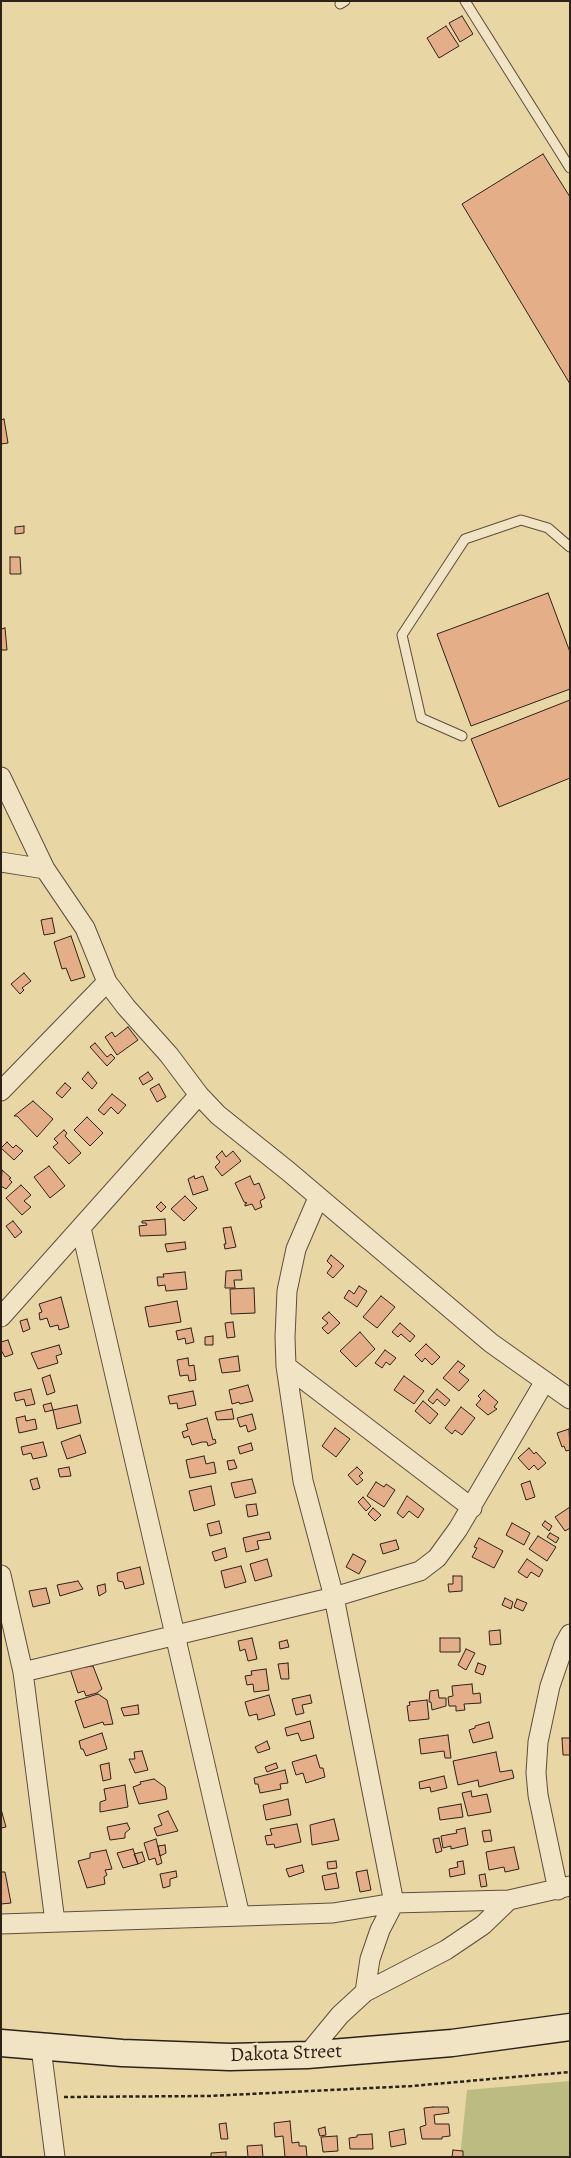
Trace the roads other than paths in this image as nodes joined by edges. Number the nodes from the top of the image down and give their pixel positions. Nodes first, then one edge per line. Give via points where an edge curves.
1 (465, 1) edge
2 (570, 168) edge
3 (570, 547) edge
4 (462, 736) dead end
5 (1, 777) edge
6 (1, 862) edge
7 (45, 869) junction
8 (107, 982) junction
9 (3, 1086) edge
10 (199, 1095) junction
11 (318, 1198) junction
12 (80, 1228) junction
13 (1, 1317) edge
14 (286, 1366) junction
15 (545, 1381) junction
16 (570, 1399) edge
17 (472, 1508) junction
18 (1, 1575) edge
19 (334, 1597) junction
20 (570, 1634) edge
21 (175, 1635) junction
22 (23, 1672) junction
23 (564, 1888) edge
24 (509, 1900) junction
25 (394, 1904) junction
26 (240, 1916) junction
27 (55, 1922) junction
28 (1, 1924) edge
29 (365, 1992) junction
30 (570, 2027) edge
31 (1, 2043) edge
32 (41, 2048) junction
33 (307, 2055) junction
34 (55, 2157) edge

1 - 2 lane
3 - 4 lane via 548,528 521,520 465,540 402,635 421,718
5 - 7 street
6 - 7 street
7 - 8 street via 78,916
8 - 9 street
8 - 10 street
10 - 11 street via 218,1115
10 - 12 street
11 - 14 street via 296,1248 287,1290
11 - 15 street via 491,1343
12 - 13 street
12 - 21 street
14 - 17 street
14 - 19 street via 303,1481
15 - 16 street
15 - 17 street
17 - 19 street via 430,1565 420,1571
18 - 22 street
19 - 21 street
19 - 25 street
20 - 23 street via 550,1686 538,1742 536,1774 538,1795
21 - 22 street
21 - 26 street
22 - 27 street
23 - 24 street
24 - 25 street
24 - 29 street via 483,1925 446,1950
25 - 26 street via 333,1913
25 - 29 street via 370,1959
26 - 27 street
27 - 28 street
29 - 33 street via 340,2014
30 - 33 street, Dakota Street via 452,2043
31 - 32 street, Dakota Street
32 - 33 street, Dakota Street via 230,2057
32 - 34 street

